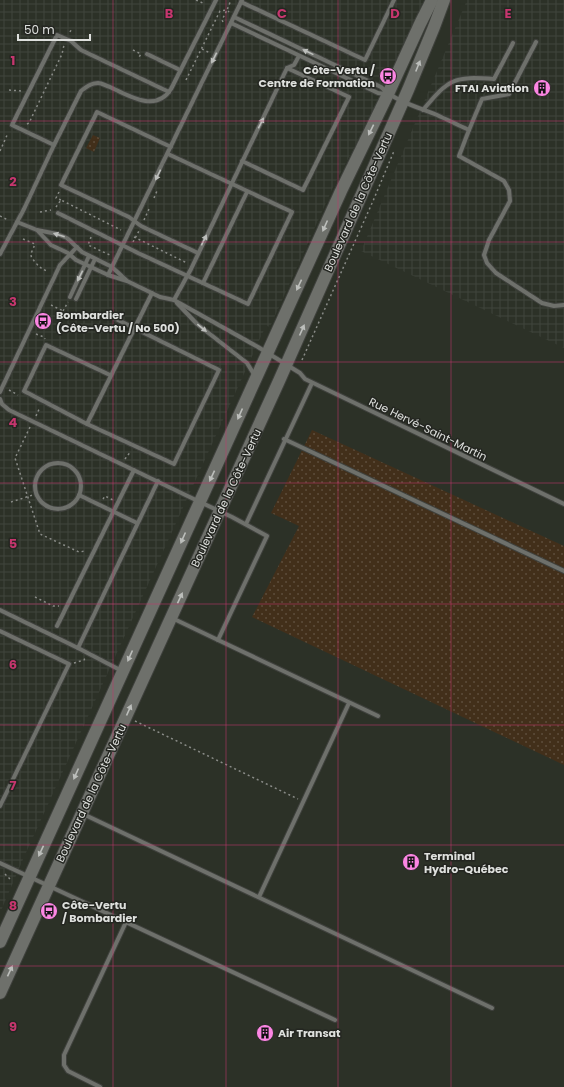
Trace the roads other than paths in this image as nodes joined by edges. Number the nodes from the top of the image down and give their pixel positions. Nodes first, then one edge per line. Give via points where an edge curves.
1 (216, 0) edge
2 (394, 0) edge
3 (432, 0) edge
4 (444, 0) edge
5 (242, 1) edge
6 (234, 17) junction
7 (232, 23) junction
8 (536, 42) dead end
9 (513, 43) dead end
10 (147, 54) dead end
11 (299, 56) junction
12 (287, 68) junction
13 (180, 70) junction
14 (169, 92) junction
15 (388, 94) junction
16 (403, 102) junction
17 (423, 110) junction
18 (469, 130) junction
19 (54, 146) junction
20 (171, 147) junction
21 (168, 154) junction
22 (242, 161) junction
23 (231, 184) junction
24 (247, 192) junction
25 (58, 213) dead end
26 (135, 221) junction
27 (17, 222) junction
28 (38, 230) junction
29 (123, 245) junction
30 (77, 247) junction
31 (198, 253) junction
32 (0, 254) edge
33 (70, 255) junction
34 (90, 256) junction
35 (95, 259) junction
36 (86, 264) junction
37 (92, 267) junction
38 (112, 267) junction
39 (108, 275) junction
40 (187, 276) junction
41 (127, 281) junction
42 (203, 283) junction
43 (152, 293) junction
44 (70, 297) road end
45 (76, 299) dead end
46 (174, 300) junction
47 (564, 305) edge
48 (114, 318) dead end
49 (134, 327) junction
50 (267, 354) junction
51 (286, 366) junction
52 (110, 376) junction
53 (256, 378) junction
54 (312, 383) junction
55 (0, 392) edge
56 (0, 399) edge
57 (87, 424) junction
58 (284, 439) junction
59 (134, 470) junction
60 (158, 482) junction
61 (79, 496) junction
62 (200, 502) junction
63 (564, 504) edge
64 (220, 510) junction
65 (113, 512) junction
66 (138, 523) junction
67 (246, 524) junction
68 (564, 571) edge
69 (0, 610) edge
70 (171, 618) junction
71 (56, 626) dead end
72 (0, 631) edge
73 (218, 640) junction
74 (78, 648) junction
75 (123, 672) junction
76 (349, 703) junction
77 (378, 716) dead end
78 (0, 806) edge
79 (81, 813) junction
80 (0, 863) edge
81 (29, 876) junction
82 (49, 886) junction
83 (259, 897) junction
84 (126, 922) junction
85 (0, 942) edge
86 (0, 993) edge
87 (492, 1008) dead end
88 (335, 1020) dead end
89 (100, 1087) edge

1 - 13 lane
2 - 5 lane via 365,60
3 - 15 street, Boulevard de la Côte-Vertu
16 -> 4 street, Boulevard de la Côte-Vertu
5 - 6 lane
6 - 7 lane
15 -> 6 lane via 381,87
7 - 11 lane
7 -> 20 lane
8 - 18 lane via 510,94 482,99
9 - 17 lane via 494,79 462,78 452,82 442,88
10 - 13 lane
11 - 12 lane via 294,66
11 - 15 lane via 378,93
22 -> 12 lane
12 - 22 lane via 349,97 303,190
13 - 14 lane
14 - 19 lane via 160,100 145,101 98,83 89,85 78,95
14 - 19 lane via 81,50 71,41 57,35 12,125
15 - 16 lane
15 -> 50 street, Boulevard de la Côte-Vertu
16 - 17 lane
51 -> 16 street, Boulevard de la Côte-Vertu
17 - 18 lane
18 - 47 lane via 459,156 504,181 509,190 510,201 489,240 484,255 487,263 496,273 542,303
19 - 27 lane
20 - 21 lane
20 - 26 lane via 97,112 61,185
21 - 23 lane
21 -> 26 lane
22 - 23 lane
23 - 24 lane
31 -> 23 lane
24 - 42 lane
24 - 42 lane via 292,212 281,236 248,304
25 - 29 lane
26 - 29 lane
26 - 31 lane
27 - 28 lane
27 - 32 lane
30 -> 28 lane via 62,235
28 - 33 lane via 51,245
29 - 38 lane
29 - 40 lane
30 - 33 lane
30 - 34 lane
31 - 40 lane
33 - 36 lane
33 - 55 lane via 60,265
34 - 35 lane
34 - 36 lane
35 - 37 lane
35 - 38 lane
36 - 37 lane
36 -> 44 lane
37 - 39 lane
37 - 45 lane
38 - 39 lane
38 - 41 lane
39 - 41 lane
40 - 42 lane
40 - 46 lane
41 - 43 lane, Rue Hervé-Saint-Martin
43 - 46 lane, Rue Hervé-Saint-Martin
43 - 49 lane
46 - 50 lane, Rue Hervé-Saint-Martin
46 -> 53 lane via 197,324 247,363
48 - 49 lane
49 - 52 lane
49 - 57 lane via 219,370 174,464
50 - 51 lane, Rue Hervé-Saint-Martin
50 - 53 street, Boulevard de la Côte-Vertu
51 - 54 lane, Rue Hervé-Saint-Martin
51 - 64 street, Boulevard de la Côte-Vertu
52 - 57 lane
52 - 57 lane via 46,345 24,391
53 -> 62 street, Boulevard de la Côte-Vertu
54 - 58 lane
54 - 63 lane, Rue Hervé-Saint-Martin
56 - 59 lane via 9,410
58 - 67 lane
58 - 68 lane
59 - 60 lane
59 - 65 lane
60 - 62 lane
60 - 66 lane
61 - 61 lane via 75,502 61,509 46,506 36,494 36,479 39,472 51,464 59,463 73,468 80,481
61 - 65 lane
62 - 64 lane
62 -> 75 street, Boulevard de la Côte-Vertu
64 - 67 lane
70 -> 64 street, Boulevard de la Côte-Vertu
65 - 66 lane
65 - 71 lane
66 - 74 lane
67 - 73 lane via 267,536
69 - 74 lane
70 - 73 lane
79 -> 70 street, Boulevard de la Côte-Vertu
72 - 78 lane via 69,664
73 - 76 lane
74 - 75 lane
75 -> 81 street, Boulevard de la Côte-Vertu
76 - 77 lane
76 - 83 lane
79 - 82 street, Boulevard de la Côte-Vertu
79 - 83 lane
80 - 81 lane
81 - 82 lane
81 - 85 street, Boulevard de la Côte-Vertu
82 - 84 lane
86 -> 82 street, Boulevard de la Côte-Vertu
83 - 87 lane
84 - 88 lane
84 - 89 lane via 64,1055 64,1065 68,1071

